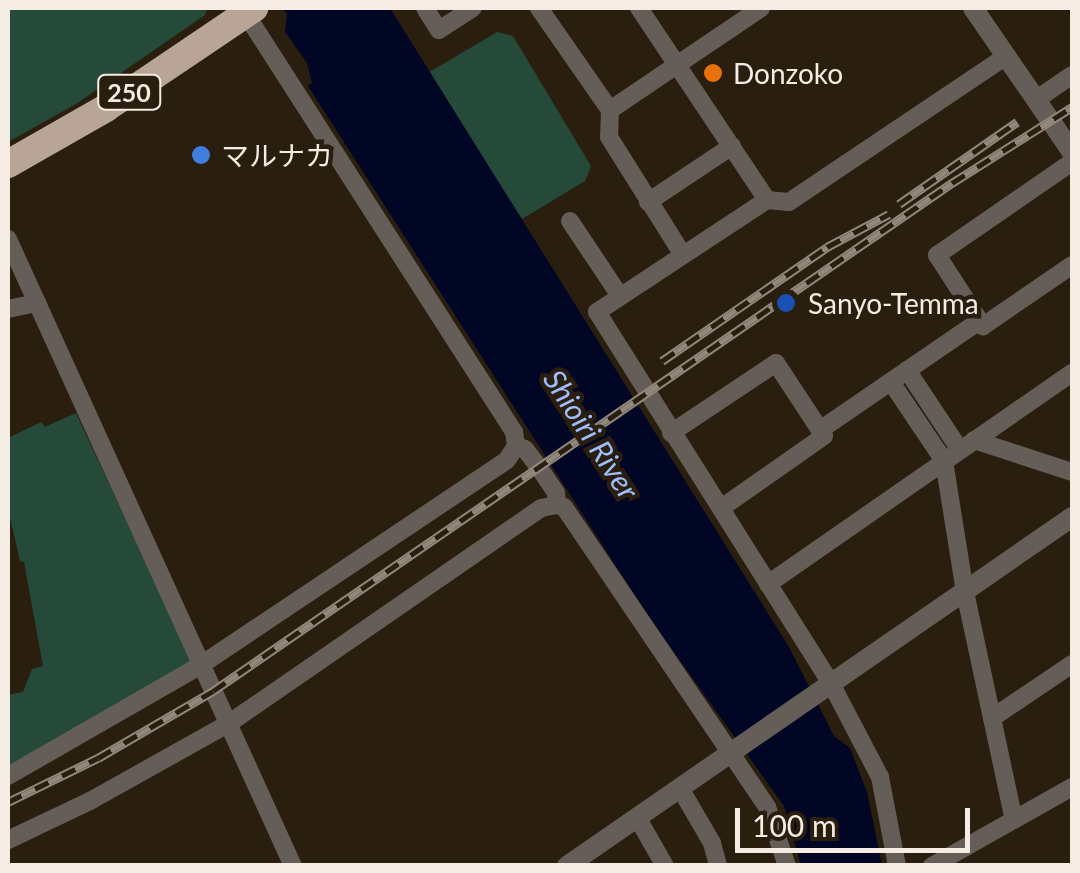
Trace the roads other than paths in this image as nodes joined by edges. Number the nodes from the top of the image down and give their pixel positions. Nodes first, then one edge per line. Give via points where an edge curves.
1 (425, 8) edge
2 (473, 8) edge
3 (540, 8) edge
4 (638, 8) edge
5 (762, 8) edge
6 (973, 8) edge
7 (247, 9) edge
8 (1006, 56) junction
9 (677, 65) junction
10 (1072, 75) edge
11 (1037, 99) junction
12 (610, 110) junction
13 (732, 146) junction
14 (1072, 151) edge
15 (8, 164) edge
16 (768, 200) junction
17 (648, 202) junction
18 (570, 222) dead end
19 (8, 239) edge
20 (683, 254) junction
21 (1072, 264) edge
22 (620, 296) junction
23 (38, 303) junction
24 (8, 310) edge
25 (979, 321) junction
26 (907, 370) junction
27 (1072, 373) edge
28 (891, 382) junction
29 (820, 430) junction
30 (671, 432) junction
31 (967, 445) junction
32 (516, 446) junction
33 (944, 462) junction
34 (1072, 472) edge
35 (557, 505) junction
36 (720, 508) junction
37 (1072, 518) edge
38 (768, 584) junction
39 (965, 592) junction
40 (1072, 664) edge
41 (201, 665) junction
42 (832, 685) junction
43 (992, 718) junction
44 (228, 724) junction
45 (731, 752) junction
46 (8, 776) edge
47 (1072, 786) edge
48 (680, 788) junction
49 (637, 817) junction
50 (1014, 820) junction
51 (8, 840) edge
52 (292, 866) edge
53 (567, 866) edge
54 (665, 866) edge
55 (718, 866) edge
56 (786, 866) edge
57 (897, 866) edge
58 (932, 866) edge

1 - 2 street via 439,30
3 - 12 street
4 - 9 street
5 - 9 street
6 - 8 street
7 - 15 highway, 250 via 106,108
7 - 32 street via 514,432
8 - 11 street
8 - 16 street via 789,202
9 - 12 street
9 - 13 street
10 - 11 street
11 - 14 street
12 - 17 street via 609,137
13 - 16 street
13 - 17 street
14 - 25 street via 938,256
16 - 20 street
17 - 20 street
18 - 22 street
19 - 23 street
20 - 22 street
21 - 25 street via 983,326
22 - 30 street via 597,312
23 - 24 street
23 - 41 street
25 - 26 street
26 - 28 street
26 - 31 street
27 - 31 street
28 - 29 street
28 - 33 street
29 - 30 street via 776,362
29 - 36 street via 824,436
30 - 36 street
31 - 33 street
31 - 34 street
32 - 35 street via 556,493
32 - 41 street via 507,460
33 - 38 street
33 - 39 street
35 - 44 street via 542,508
35 - 45 street via 564,506
36 - 38 street
37 - 39 street
38 - 42 street
39 - 42 street
39 - 43 street
40 - 43 street
41 - 44 street
41 - 46 street
42 - 45 street
42 - 57 street via 880,777
43 - 50 street
44 - 51 street
44 - 52 street
45 - 48 street
45 - 56 street via 766,806
47 - 50 street
48 - 49 street
48 - 55 street
49 - 53 street
49 - 54 street
50 - 58 street

